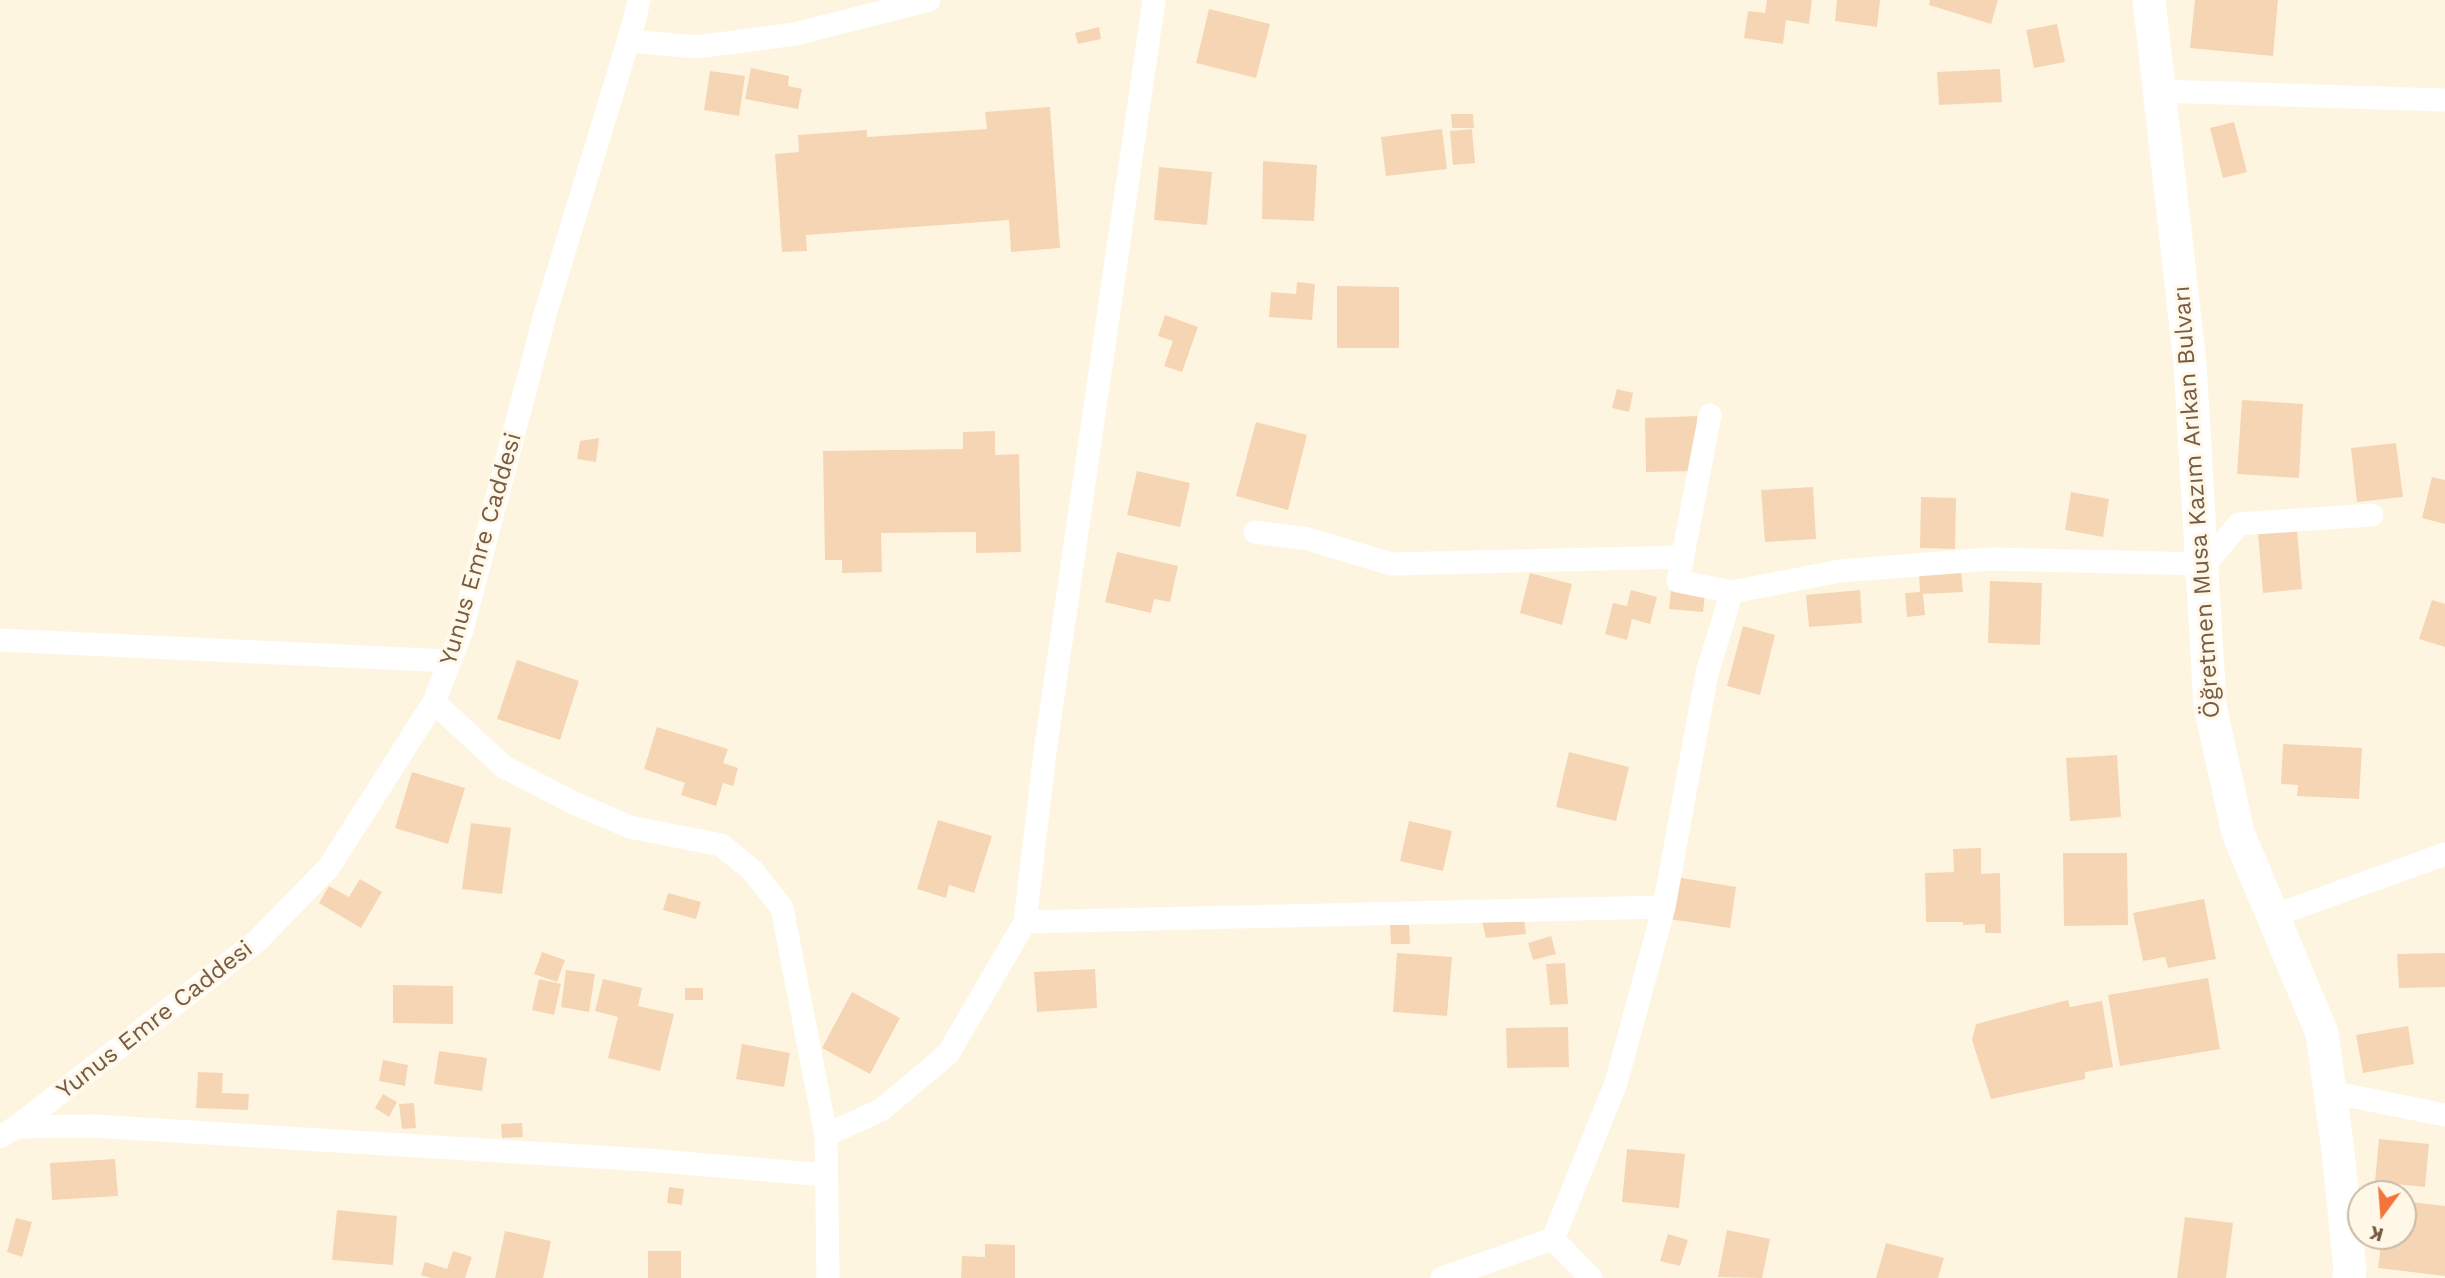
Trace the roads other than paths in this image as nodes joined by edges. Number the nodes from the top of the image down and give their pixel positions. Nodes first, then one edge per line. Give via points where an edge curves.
1 (639, 0) edge
2 (929, 0) edge
3 (1154, 0) edge
4 (2149, 0) edge
5 (629, 41) junction
6 (2159, 91) junction
7 (2445, 100) edge
8 (1710, 415) dead end
9 (2372, 515) dead end
10 (1255, 532) dead end
11 (1683, 557) junction
12 (2202, 564) junction
13 (1732, 592) junction
14 (0, 640) edge
15 (450, 661) junction
16 (434, 702) junction
17 (2445, 854) edge
18 (1664, 907) junction
19 (2273, 916) junction
20 (1025, 922) junction
21 (2330, 1093) junction
22 (2445, 1115) edge
23 (8, 1132) edge
24 (825, 1135) junction
25 (826, 1175) junction
26 (1553, 1239) junction
27 (828, 1278) edge
28 (1442, 1278) edge
29 (1591, 1278) edge
30 (2349, 1278) edge

1 - 5 street, Yunus Emre Caddesi
2 - 5 street via 795,34 696,47
3 - 20 street via 1045,752
4 - 6 street, Öğretmen Musa Kazım Arıkan Bulvarı
5 - 15 street, Yunus Emre Caddesi via 546,311 463,630
6 - 7 street
6 - 12 street, Öğretmen Musa Kazım Arıkan Bulvarı via 2190,363
8 - 11 street
9 - 12 street via 2238,524
10 - 11 street via 1308,539 1391,564
11 - 13 street via 1678,581
12 - 13 street via 1991,559 1840,571
12 - 19 street, Öğretmen Musa Kazım Arıkan Bulvarı via 2210,706 2238,833
13 - 18 street via 1707,673
14 - 15 street
15 - 16 street, Yunus Emre Caddesi
16 - 23 street, Yunus Emre Caddesi via 329,867 257,942
16 - 24 street via 516,773 630,827 721,845 752,870 782,908
17 - 19 street
18 - 20 street
18 - 26 street via 1616,1083
19 - 21 street, Öğretmen Musa Kazım Arıkan Bulvarı via 2322,1033
20 - 24 street via 948,1054 881,1110
21 - 22 street
21 - 30 street, Öğretmen Musa Kazım Arıkan Bulvarı
23 - 25 street via 107,1127
24 - 25 street
25 - 27 street
26 - 28 street
26 - 29 street

